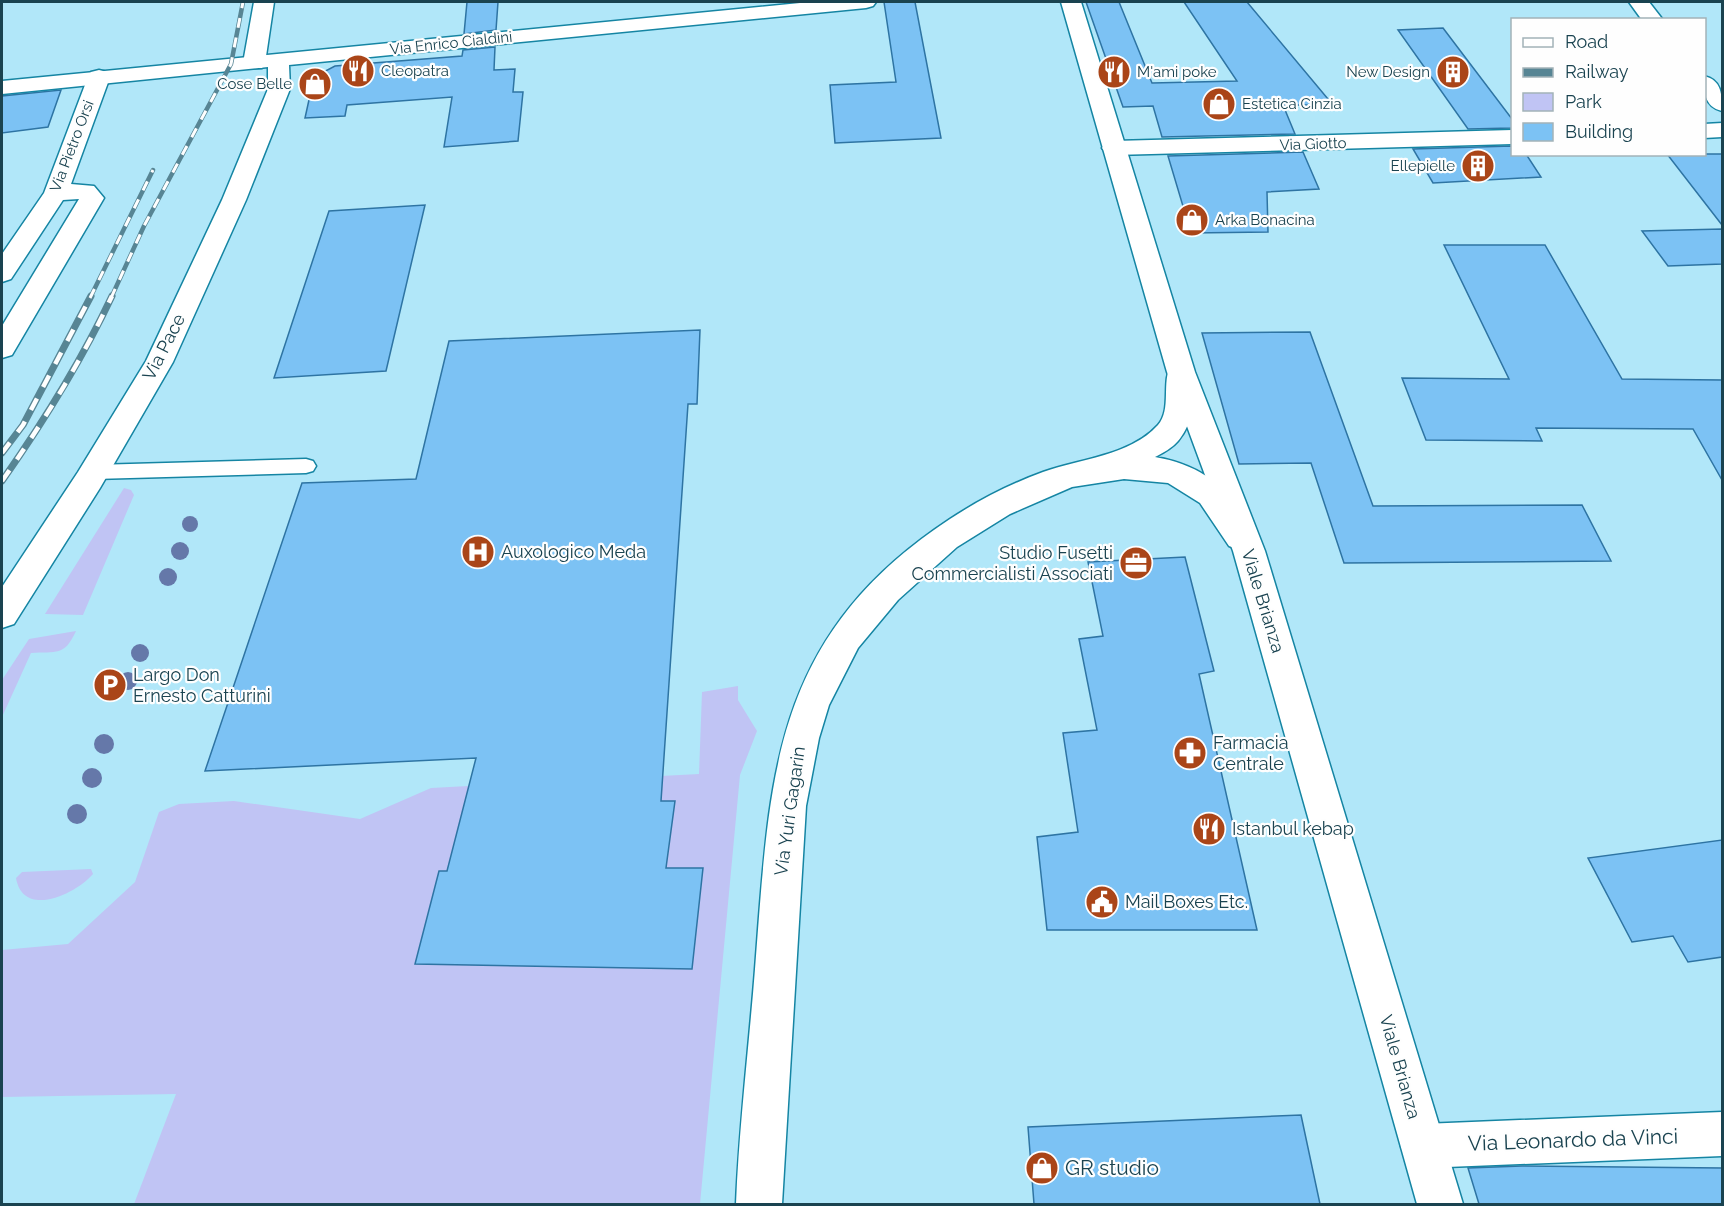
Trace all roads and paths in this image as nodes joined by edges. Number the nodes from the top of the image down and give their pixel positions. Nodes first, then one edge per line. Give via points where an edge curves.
1 (264, 2) edge
2 (866, 2) edge
3 (1071, 2) edge
4 (1639, 2) edge
5 (1651, 18) edge
6 (266, 61) junction
7 (99, 77) junction
8 (1706, 84) edge
9 (2, 87) edge
10 (1722, 104) edge
11 (1706, 130) edge
12 (1722, 130) edge
13 (1511, 137) edge
14 (1114, 148) junction
15 (56, 193) junction
16 (2, 273) edge
17 (2, 348) edge
18 (1181, 372) junction
19 (306, 466) dead end
20 (1103, 469) junction
21 (94, 472) junction
22 (1249, 551) junction
23 (2, 614) edge
24 (1722, 1134) edge
25 (1423, 1146) junction
26 (759, 1204) edge
27 (1440, 1204) edge

1 - 6 street, Via Pace
2 - 6 street, Via Enrico Cialdini
3 - 14 street, Viale Brianza
4 - 5 street
6 - 7 street, Via Enrico Cialdini
6 - 21 street, Via Pace via 279,89 234,200 159,362
7 - 9 street, Via Enrico Cialdini
7 - 15 street, Via Pietro Orsi
8 - 10 street
11 - 12 street
13 - 14 street, Via Giotto
14 - 18 street, Viale Brianza
15 - 16 street, Via Pietro Orsi
15 - 17 street via 85,192 92,198
18 - 20 street via 1181,406 1172,430 1154,445
18 - 22 street, Viale Brianza
19 - 21 lane
20 - 22 street, Via Yuri Gagarin via 1134,466 1187,478 1206,490
20 - 26 street, Via Yuri Gagarin via 1060,478 960,526 883,593 849,632 825,673 801,735 792,773
21 - 23 street, Via Pace
22 - 25 street, Viale Brianza
24 - 25 street, Via Leonardo da Vinci
25 - 27 street, Viale Brianza

